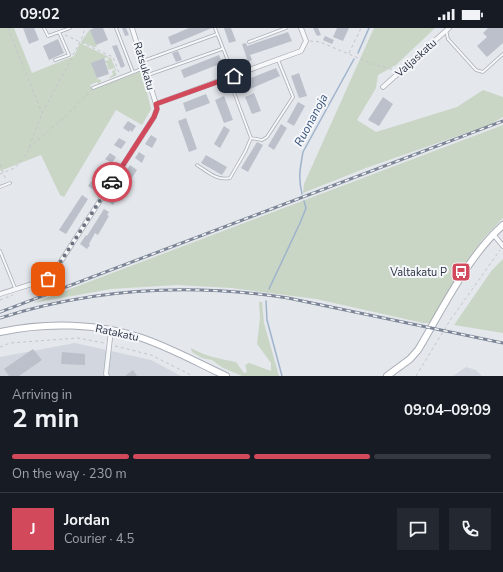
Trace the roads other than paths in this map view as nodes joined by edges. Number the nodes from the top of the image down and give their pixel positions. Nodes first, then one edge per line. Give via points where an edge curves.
1 (44, 28) edge
2 (70, 28) edge
3 (116, 28) edge
4 (132, 28) edge
5 (215, 28) edge
6 (286, 28) edge
7 (301, 28) edge
8 (448, 29) edge
9 (59, 32) junction
10 (217, 34) junction
11 (249, 42) dead end
12 (222, 49) junction
13 (503, 54) edge
14 (278, 59) junction
15 (55, 60) dead end
16 (142, 61) junction
17 (144, 68) junction
18 (133, 72) junction
19 (147, 76) junction
20 (234, 76) junction
21 (228, 77) junction
22 (93, 88) road end
23 (383, 88) dead end
24 (156, 104) junction
25 (251, 138) junction
26 (197, 165) dead end
27 (9, 184) road end
28 (0, 187) edge
29 (503, 226) edge
30 (493, 234) junction
31 (503, 246) edge
32 (0, 251) edge
33 (15, 289) junction
34 (0, 294) edge
35 (111, 330) junction
36 (0, 332) edge
37 (107, 376) edge
38 (226, 376) edge
39 (387, 376) edge

1 - 9 lane via 48,36
2 - 9 lane
3 - 18 lane
4 - 16 street, Ratsukatu
5 - 10 lane
6 - 11 lane
7 - 14 street via 306,41 301,51
8 - 13 lane via 448,39 476,70 483,72
8 - 23 street, Valjaskatu
9 - 15 lane via 69,55
10 - 12 lane
10 - 16 lane
12 - 19 lane
12 - 20 lane
14 - 20 street
14 - 25 lane via 293,97 267,137 262,140
16 - 17 street, Ratsukatu
17 - 18 lane
17 - 19 street, Ratsukatu
18 - 22 lane
19 - 24 street, Ratsukatu
20 - 21 street
21 - 24 street
21 - 25 lane
24 - 33 street via 154,117 54,272 48,279
25 - 26 lane via 230,178 223,180
27 - 28 lane
29 - 30 main road
30 - 31 street
30 - 39 main road via 465,271 418,350
32 - 33 lane
33 - 34 street
35 - 36 main road, Ratakatu via 62,326
35 - 37 street
35 - 38 main road, Ratakatu via 157,344

